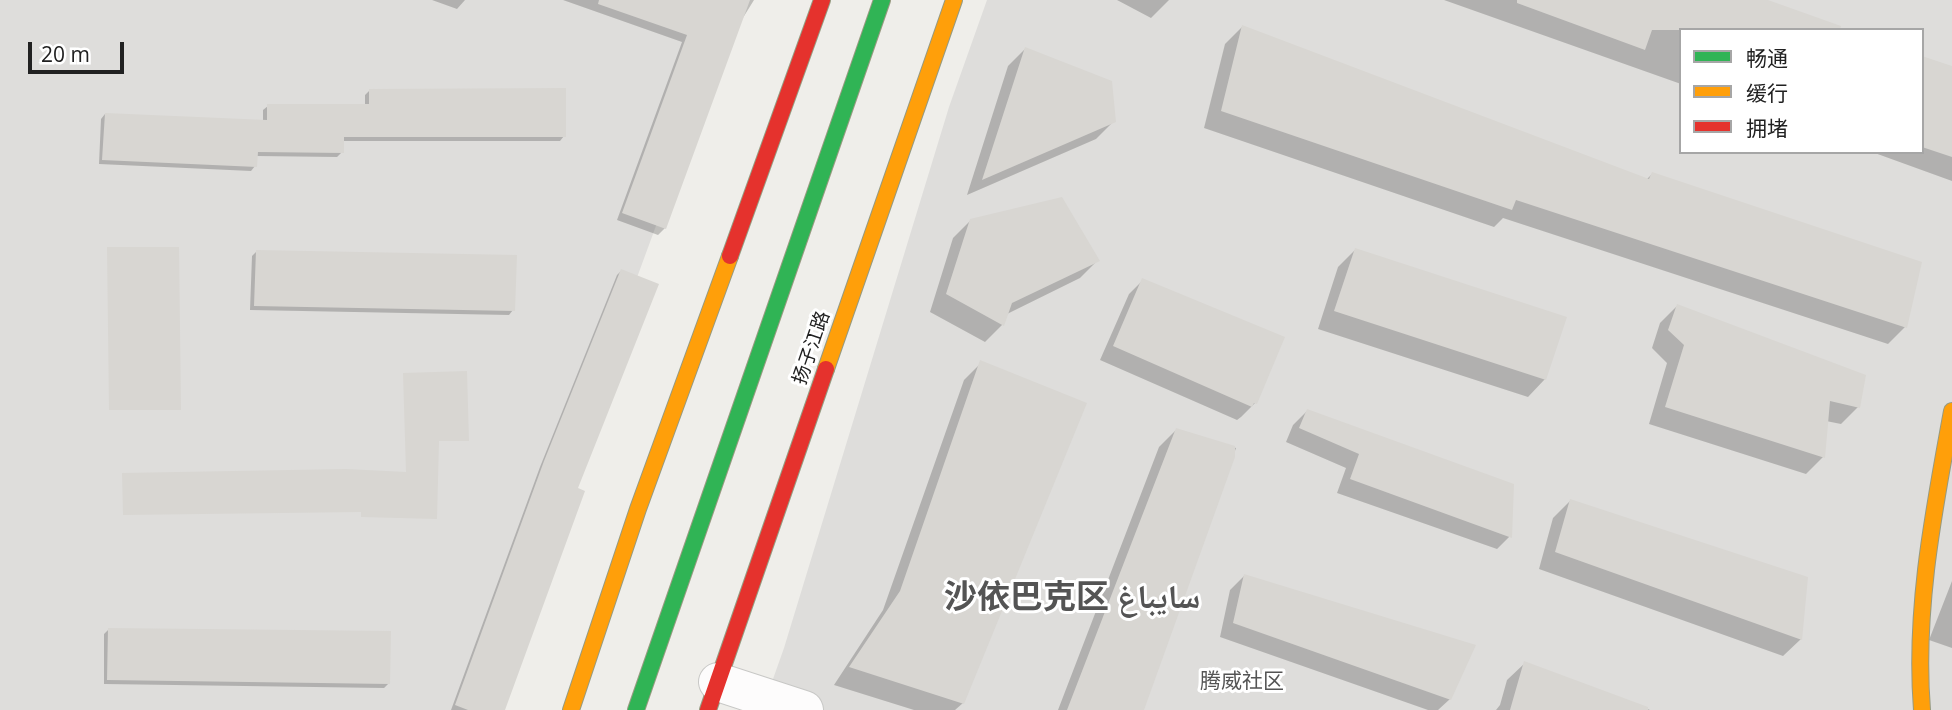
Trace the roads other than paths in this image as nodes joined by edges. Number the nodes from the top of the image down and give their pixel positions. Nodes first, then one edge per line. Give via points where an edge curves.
1 (822, 0) edge
2 (882, 0) edge
3 (954, 0) edge
4 (1952, 411) edge
5 (713, 696) edge
6 (571, 710) edge
7 (636, 710) edge
8 (804, 710) edge
9 (1922, 710) edge

1 - 6 main road via 638,509
2 - 7 main road
3 - 5 main road, 扬子江路
4 - 9 main road via 1928,544 1918,660
5 - 8 street

